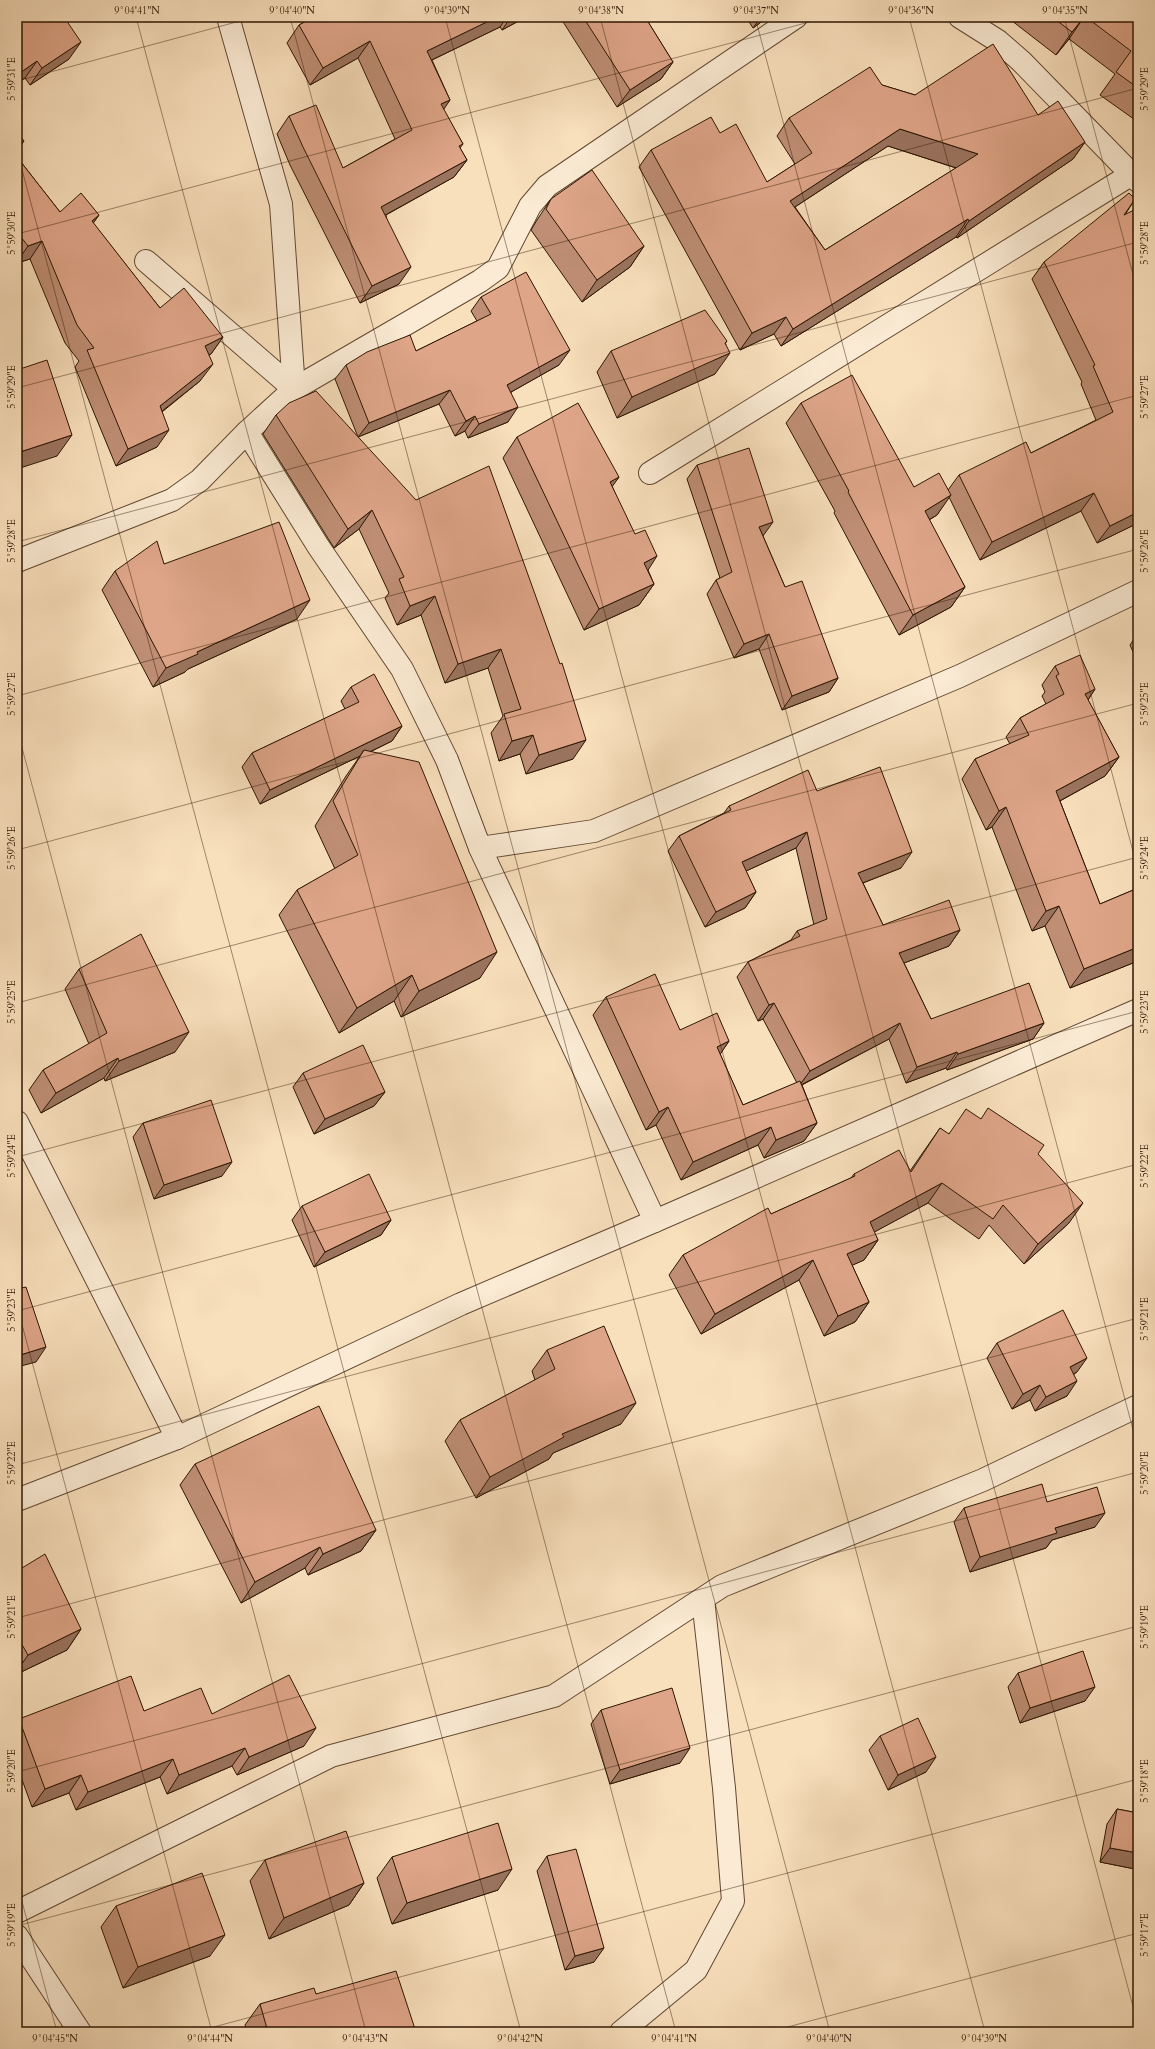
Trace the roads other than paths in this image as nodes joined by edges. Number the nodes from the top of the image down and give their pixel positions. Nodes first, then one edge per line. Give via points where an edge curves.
1 (228, 17) edge
2 (796, 17) edge
3 (960, 17) edge
4 (1136, 176) edge
5 (146, 261) dead end
6 (294, 389) junction
7 (247, 432) junction
8 (650, 473) dead end
9 (17, 561) edge
10 (1138, 591) edge
11 (480, 848) junction
12 (1138, 1010) edge
13 (17, 1122) edge
14 (655, 1221) junction
15 (1138, 1406) edge
16 (177, 1438) junction
17 (17, 1500) edge
18 (703, 1599) junction
19 (17, 1912) edge
20 (17, 1936) edge
21 (80, 2032) edge
22 (621, 2032) edge

1 - 6 street via 281,204
2 - 6 street via 547,186 530,206 498,268
3 - 4 street via 998,41 1021,61
4 - 8 street
5 - 6 street
6 - 7 street
7 - 9 street via 200,480 172,500
7 - 11 street via 318,546 402,669 447,760
10 - 11 street via 960,676 594,832
11 - 14 street
12 - 14 street
13 - 16 street
14 - 16 street via 461,1304
15 - 18 street via 983,1480 722,1586
16 - 17 street
18 - 19 street via 554,1696 331,1756
18 - 22 street via 724,1788 733,1901 696,1970
20 - 21 street

